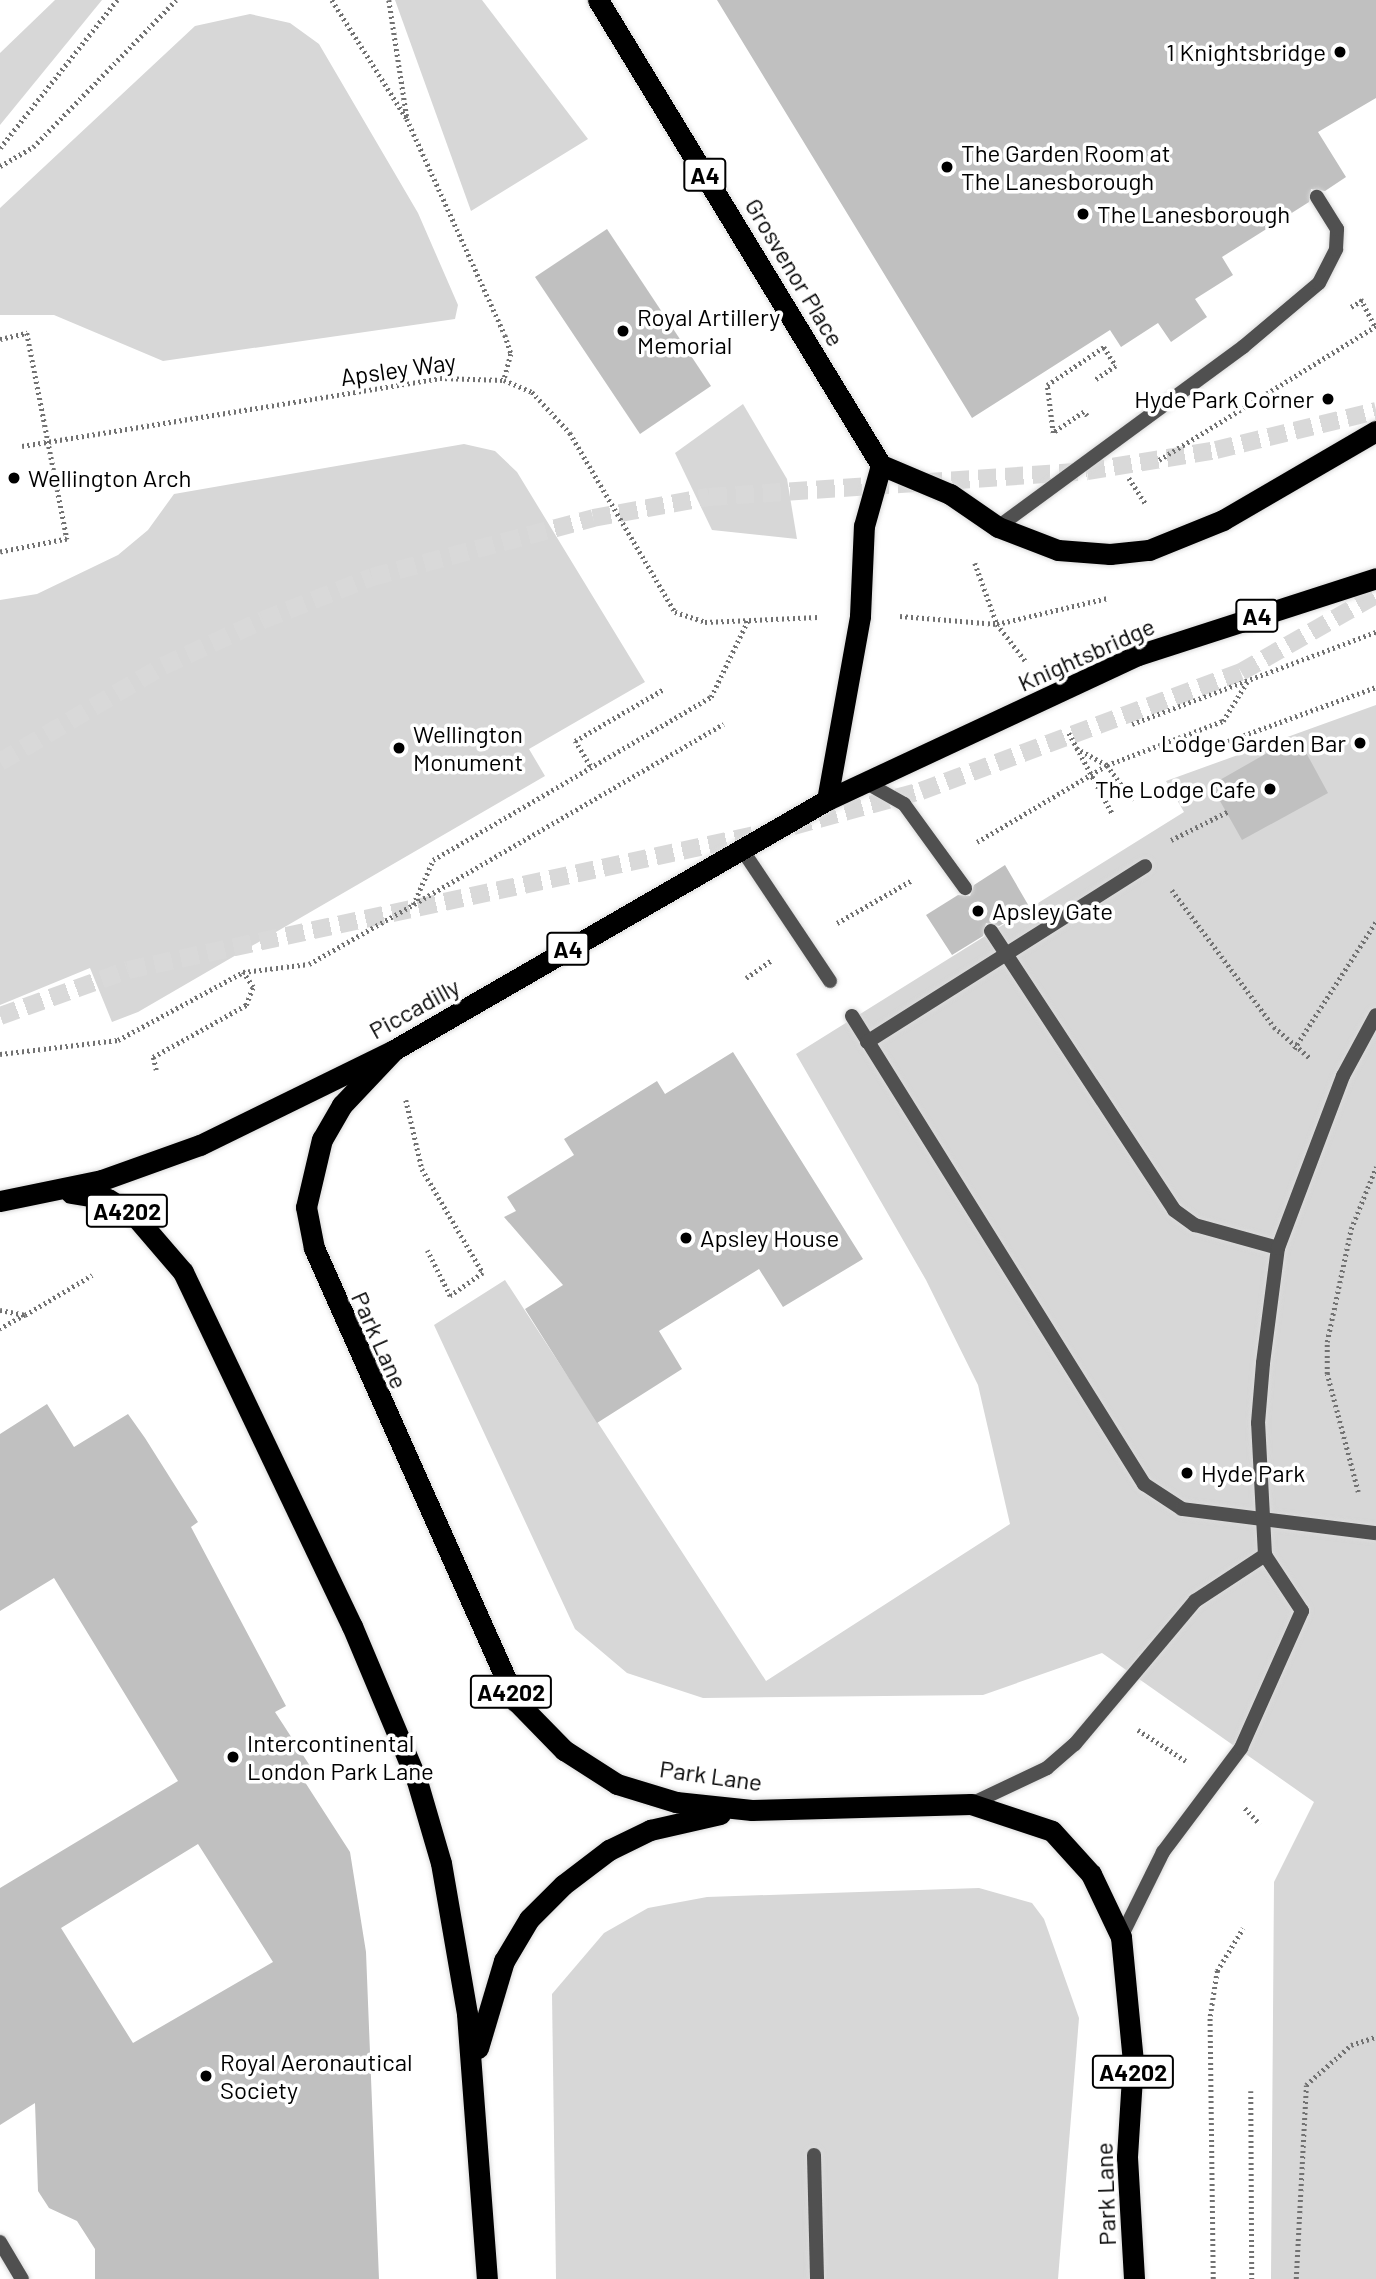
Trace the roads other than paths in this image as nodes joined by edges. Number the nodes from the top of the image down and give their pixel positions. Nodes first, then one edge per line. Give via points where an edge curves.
1 (598, 0) edge
2 (1317, 197) dead end
3 (1376, 431) edge
4 (881, 465) junction
5 (998, 527) junction
6 (1376, 578) edge
7 (865, 782) junction
8 (827, 800) junction
9 (741, 848) junction
10 (1145, 866) dead end
11 (965, 888) dead end
12 (991, 931) dead end
13 (1005, 955) junction
14 (830, 981) dead end
15 (1376, 1015) edge
16 (852, 1016) dead end
17 (867, 1042) junction
18 (394, 1050) junction
19 (48, 1193) junction
20 (0, 1202) edge
21 (1278, 1248) junction
22 (1265, 1524) junction
23 (1376, 1533) edge
24 (1265, 1555) junction
25 (971, 1804) junction
26 (752, 1810) junction
27 (1121, 1937) junction
28 (476, 2096) junction
29 (814, 2155) dead end
30 (0, 2242) edge
31 (22, 2279) edge
32 (487, 2279) edge
33 (817, 2279) edge
34 (1134, 2279) edge

1 - 4 highway, Grosvenor Place / A4
2 - 5 street via 1337,229 1336,249 1319,283 1243,347
3 - 5 highway via 1223,520 1149,550 1110,554 1058,550
4 - 5 highway via 950,494
4 - 8 highway via 864,526 860,616
6 - 7 highway, Knightsbridge / A4 via 1138,655
7 - 8 highway, Knightsbridge / A4
7 - 11 street via 913,813
8 - 9 highway, Piccadilly / A4
9 - 14 street
9 - 18 highway, Piccadilly / A4
10 - 13 street
12 - 13 street
13 - 17 street
13 - 21 street via 1174,1210 1207,1230
15 - 21 street via 1343,1076
16 - 17 street
17 - 22 street via 1129,1466 1163,1501
18 - 19 highway, Piccadilly / A4 via 200,1145
18 - 26 highway, Park Lane / A4202 via 342,1105 322,1139 306,1207 311,1234 338,1312 516,1700 564,1750 617,1784 676,1802
19 - 20 highway, Piccadilly / A4
19 - 28 highway, A4202 via 108,1199 134,1215 183,1272 217,1335 417,1781 457,1943
21 - 22 street via 1258,1423
22 - 23 street
22 - 24 street
24 - 25 street via 1195,1601 1075,1744 1047,1768
24 - 27 street via 1302,1611 1241,1748 1163,1853
25 - 26 highway, Park Lane / A4202
25 - 27 highway, Park Lane / A4202 via 1052,1831 1091,1874
26 - 28 highway, A4202 via 650,1830 609,1850 529,1919 488,1999
27 - 34 highway, Park Lane / A4202 via 1133,2061 1127,2157
28 - 32 highway, A4202
29 - 33 street
30 - 31 street

